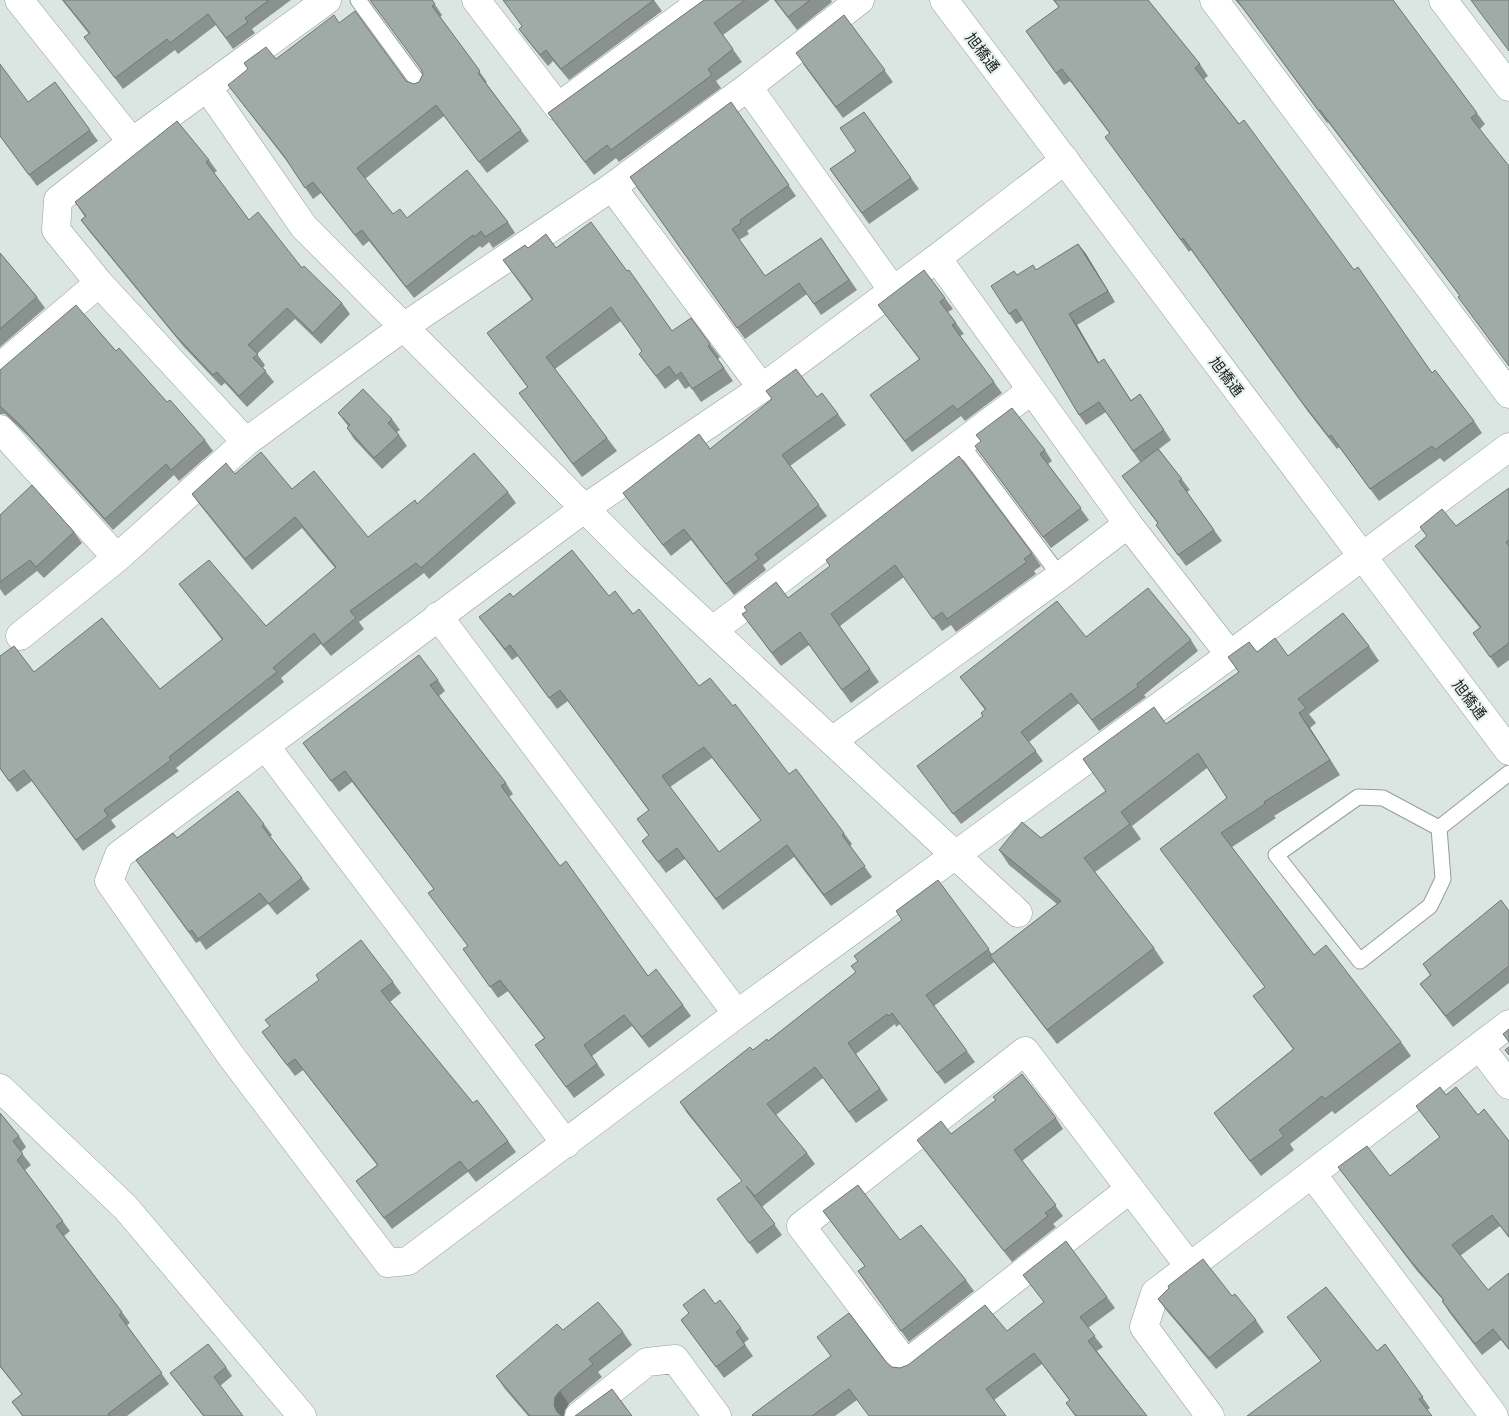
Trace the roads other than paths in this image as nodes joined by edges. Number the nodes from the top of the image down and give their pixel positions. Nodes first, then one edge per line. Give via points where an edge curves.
1 (20, 0) edge
2 (327, 0) edge
3 (358, 0) edge
4 (476, 0) edge
5 (693, 0) edge
6 (860, 0) edge
7 (944, 0) edge
8 (1214, 0) edge
9 (1443, 0) edge
10 (421, 86) edge
11 (207, 87) junction
12 (748, 87) junction
13 (1509, 87) edge
14 (132, 142) junction
15 (1065, 160) junction
16 (612, 187) junction
17 (937, 258) junction
18 (98, 283) junction
19 (892, 289) junction
20 (405, 326) junction
21 (0, 367) edge
22 (762, 388) junction
23 (1032, 390) junction
24 (1509, 394) edge
25 (0, 429) edge
26 (246, 442) junction
27 (961, 444) junction
28 (1509, 448) edge
29 (586, 508) junction
30 (1128, 524) junction
31 (1361, 555) junction
32 (117, 558) junction
33 (1060, 576) junction
34 (438, 616) junction
35 (713, 630) junction
36 (20, 636) dead end
37 (1230, 655) junction
38 (832, 741) junction
39 (266, 747) junction
40 (1509, 751) edge
41 (1509, 773) edge
42 (1440, 828) junction
43 (955, 854) junction
44 (1018, 913) dead end
45 (737, 1014) junction
46 (1509, 1024) edge
47 (1480, 1047) junction
48 (1509, 1085) edge
49 (0, 1088) edge
50 (566, 1144) junction
51 (1312, 1174) junction
52 (1130, 1188) junction
53 (1190, 1266) junction
54 (302, 1416) edge
55 (579, 1416) edge
56 (717, 1416) edge
57 (1210, 1416) edge
58 (1494, 1416) edge

1 - 14 street
2 - 11 street
3 - 10 lane
4 - 5 street via 558,107 697,5
6 - 12 street
7 - 15 street, 旭橋通
8 - 24 street
9 - 13 street
11 - 14 street
11 - 20 street via 304,227
12 - 16 street
12 - 19 street
14 - 18 street via 58,200 56,230
15 - 17 street
15 - 31 street, 旭橋通
16 - 20 street
16 - 22 street
17 - 19 street
17 - 23 street
18 - 21 street
18 - 26 street
19 - 22 street
20 - 26 street
20 - 29 street
22 - 29 street
23 - 27 street
23 - 30 street
25 - 32 street
26 - 32 street
27 - 33 lane
27 - 35 street
28 - 31 street
29 - 34 street
29 - 35 street via 634,558
30 - 33 street
30 - 37 street
31 - 37 street
31 - 40 street, 旭橋通
32 - 36 street
33 - 38 street
34 - 39 street
34 - 45 street
35 - 38 street
37 - 43 street
38 - 43 street
39 - 50 street
39 - 50 street via 119,855 109,880 237,1064 388,1263 408,1261
41 - 42 lane
42 - 42 lane via 1443,879 1430,906 1360,961 1276,855 1358,797 1382,798
43 - 44 street
43 - 45 street
45 - 50 street
46 - 47 street
47 - 48 street
47 - 51 street
49 - 54 street via 126,1208
51 - 53 street
51 - 58 street
52 - 52 street via 1025,1051 801,1226 906,1364
52 - 53 street
53 - 57 street via 1155,1293 1144,1327
55 - 56 street via 647,1362 675,1359

